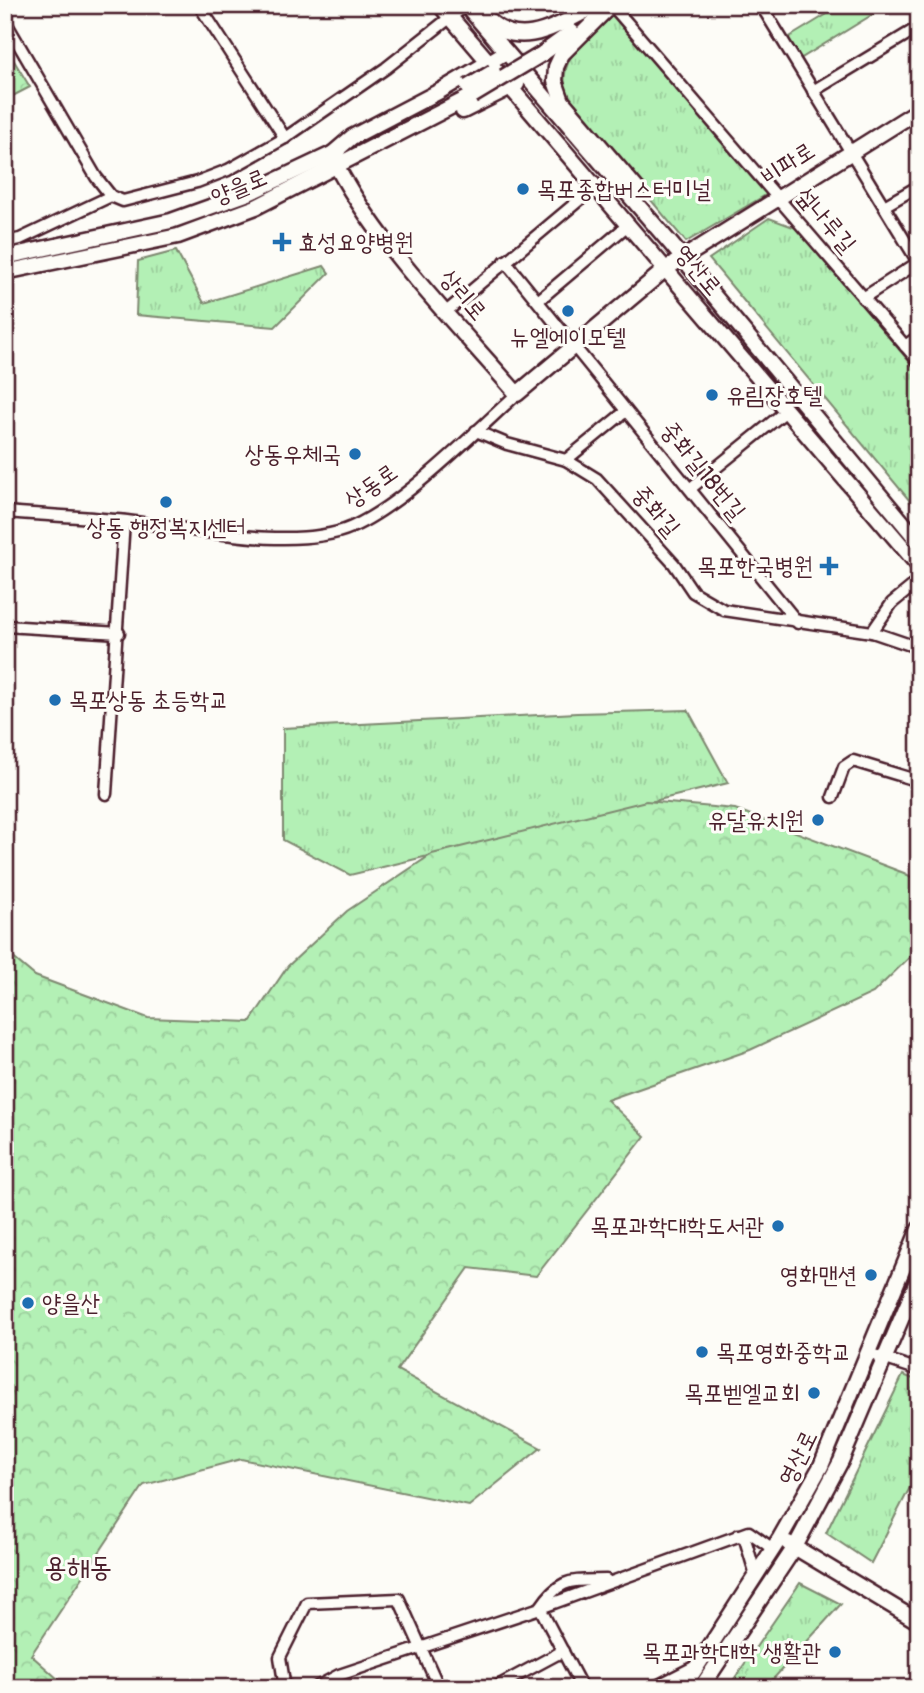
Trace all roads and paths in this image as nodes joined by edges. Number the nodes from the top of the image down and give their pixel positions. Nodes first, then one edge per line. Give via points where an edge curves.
1 (199, 5) edge
2 (440, 5) edge
3 (466, 5) edge
4 (477, 5) edge
5 (597, 5) edge
6 (774, 5) edge
7 (613, 6) edge
8 (762, 8) edge
9 (449, 17) junction
10 (5, 21) edge
11 (919, 27) edge
12 (506, 52) junction
13 (488, 62) junction
14 (528, 78) junction
15 (510, 88) junction
16 (813, 91) junction
17 (919, 110) edge
18 (285, 138) junction
19 (850, 151) junction
20 (334, 160) junction
21 (596, 186) junction
22 (919, 186) edge
23 (111, 196) junction
24 (779, 197) junction
25 (884, 206) junction
26 (629, 224) junction
27 (5, 242) edge
28 (5, 257) edge
29 (682, 257) junction
30 (505, 261) junction
31 (919, 262) edge
32 (667, 268) junction
33 (5, 272) edge
34 (863, 298) junction
35 (539, 300) junction
36 (446, 312) junction
37 (919, 336) edge
38 (575, 346) junction
39 (905, 346) junction
40 (919, 362) edge
41 (517, 394) junction
42 (626, 411) junction
43 (786, 411) junction
44 (476, 431) junction
45 (566, 460) junction
46 (691, 488) junction
47 (5, 512) edge
48 (124, 521) junction
49 (919, 541) edge
50 (919, 566) edge
51 (919, 581) edge
52 (798, 623) junction
53 (5, 626) edge
54 (872, 632) junction
55 (119, 633) junction
56 (919, 648) edge
57 (919, 781) edge
58 (106, 794) dead end
59 (833, 797) dead end
60 (919, 1230) edge
61 (919, 1277) edge
62 (868, 1353) junction
63 (886, 1359) junction
64 (919, 1370) edge
65 (738, 1535) junction
66 (777, 1543) junction
67 (795, 1547) junction
68 (756, 1576) junction
69 (540, 1608) junction
70 (919, 1622) edge
71 (422, 1647) junction
72 (563, 1651) junction
73 (698, 1665) junction
74 (919, 1680) edge
75 (285, 1688) edge
76 (315, 1688) edge
77 (439, 1688) edge
78 (495, 1688) edge
79 (582, 1688) edge
80 (653, 1688) edge
81 (683, 1688) edge
82 (701, 1688) edge
83 (911, 1688) edge

1 - 18 street
2 - 9 street, 영산로
3 - 9 street
3 - 12 street, 영산로
4 - 5 street via 495,26 523,36 545,31
6 - 8 street
7 - 20 street, 양을로, bridge via 470,91
7 - 24 street, 섶나루길
7 - 29 street via 562,54 556,88 662,220
8 - 16 street
9 - 13 street, 영산로
9 - 18 street via 386,68
10 - 23 street
11 - 16 street
12 - 13 street
12 - 14 street, 영산로
13 - 15 street, 영산로
13 - 20 street via 352,137
14 - 15 street
14 - 29 street, 영산로
15 - 20 street via 372,155
15 - 21 street, 영산로
16 - 19 street
17 - 19 street, 비파로
18 - 23 street via 229,170 197,182 123,201
19 - 24 street, 비파로
19 - 25 street
20 - 28 street, 양을로 via 171,221
20 - 33 street, 양을로 via 256,207 177,236
20 - 36 street, 상리로 via 378,231
21 - 26 street, 영산로
21 - 30 street
22 - 25 street
23 - 27 street
24 - 29 street, 비파로
24 - 34 street, 섶나루길
25 - 31 street
26 - 32 street, 영산로
26 - 35 street
29 - 32 street, 상동로
29 - 49 street, 영산로
30 - 35 street, 중화길18번길
30 - 36 street
31 - 34 street
32 - 38 street, 상동로
32 - 43 street, 영산로
34 - 39 street, 섶나루길
35 - 38 street, 중화길18번길
36 - 41 street, 상리로
37 - 39 street
38 - 41 street, 상동로
38 - 42 street, 중화길18번길
39 - 40 street, 섶나루길
41 - 44 street, 상동로
42 - 45 street
42 - 46 street, 중화길18번길
43 - 46 street
43 - 50 street, 영산로
44 - 45 street, 중화길
44 - 48 street, 상동로 via 371,517 328,536 223,533
45 - 52 street, 중화길 via 614,495 693,592 724,610
46 - 52 street, 중화길18번길
47 - 48 street, 상동로
48 - 55 street
51 - 54 street via 892,603
52 - 54 street, 중화길
53 - 55 street
54 - 56 street, 중화길
55 - 58 street
57 - 59 street via 853,761 844,767
60 - 62 street, 영산로
61 - 63 street, 영산로
62 - 63 street
62 - 66 street, 영산로 via 821,1466
63 - 64 street
63 - 67 street, 영산로 via 841,1461
65 - 66 street via 749,1532
65 - 68 street via 746,1539
65 - 69 street
66 - 67 street
66 - 68 street, 영산로
67 - 70 street
67 - 82 street, 영산로
68 - 73 street, 영산로
69 - 71 street
69 - 72 street
71 - 75 street via 399,1599 307,1603 280,1657
71 - 76 street via 339,1675
71 - 77 street
72 - 78 street
72 - 79 street
73 - 80 street
73 - 81 street, 영산로
74 - 83 street

